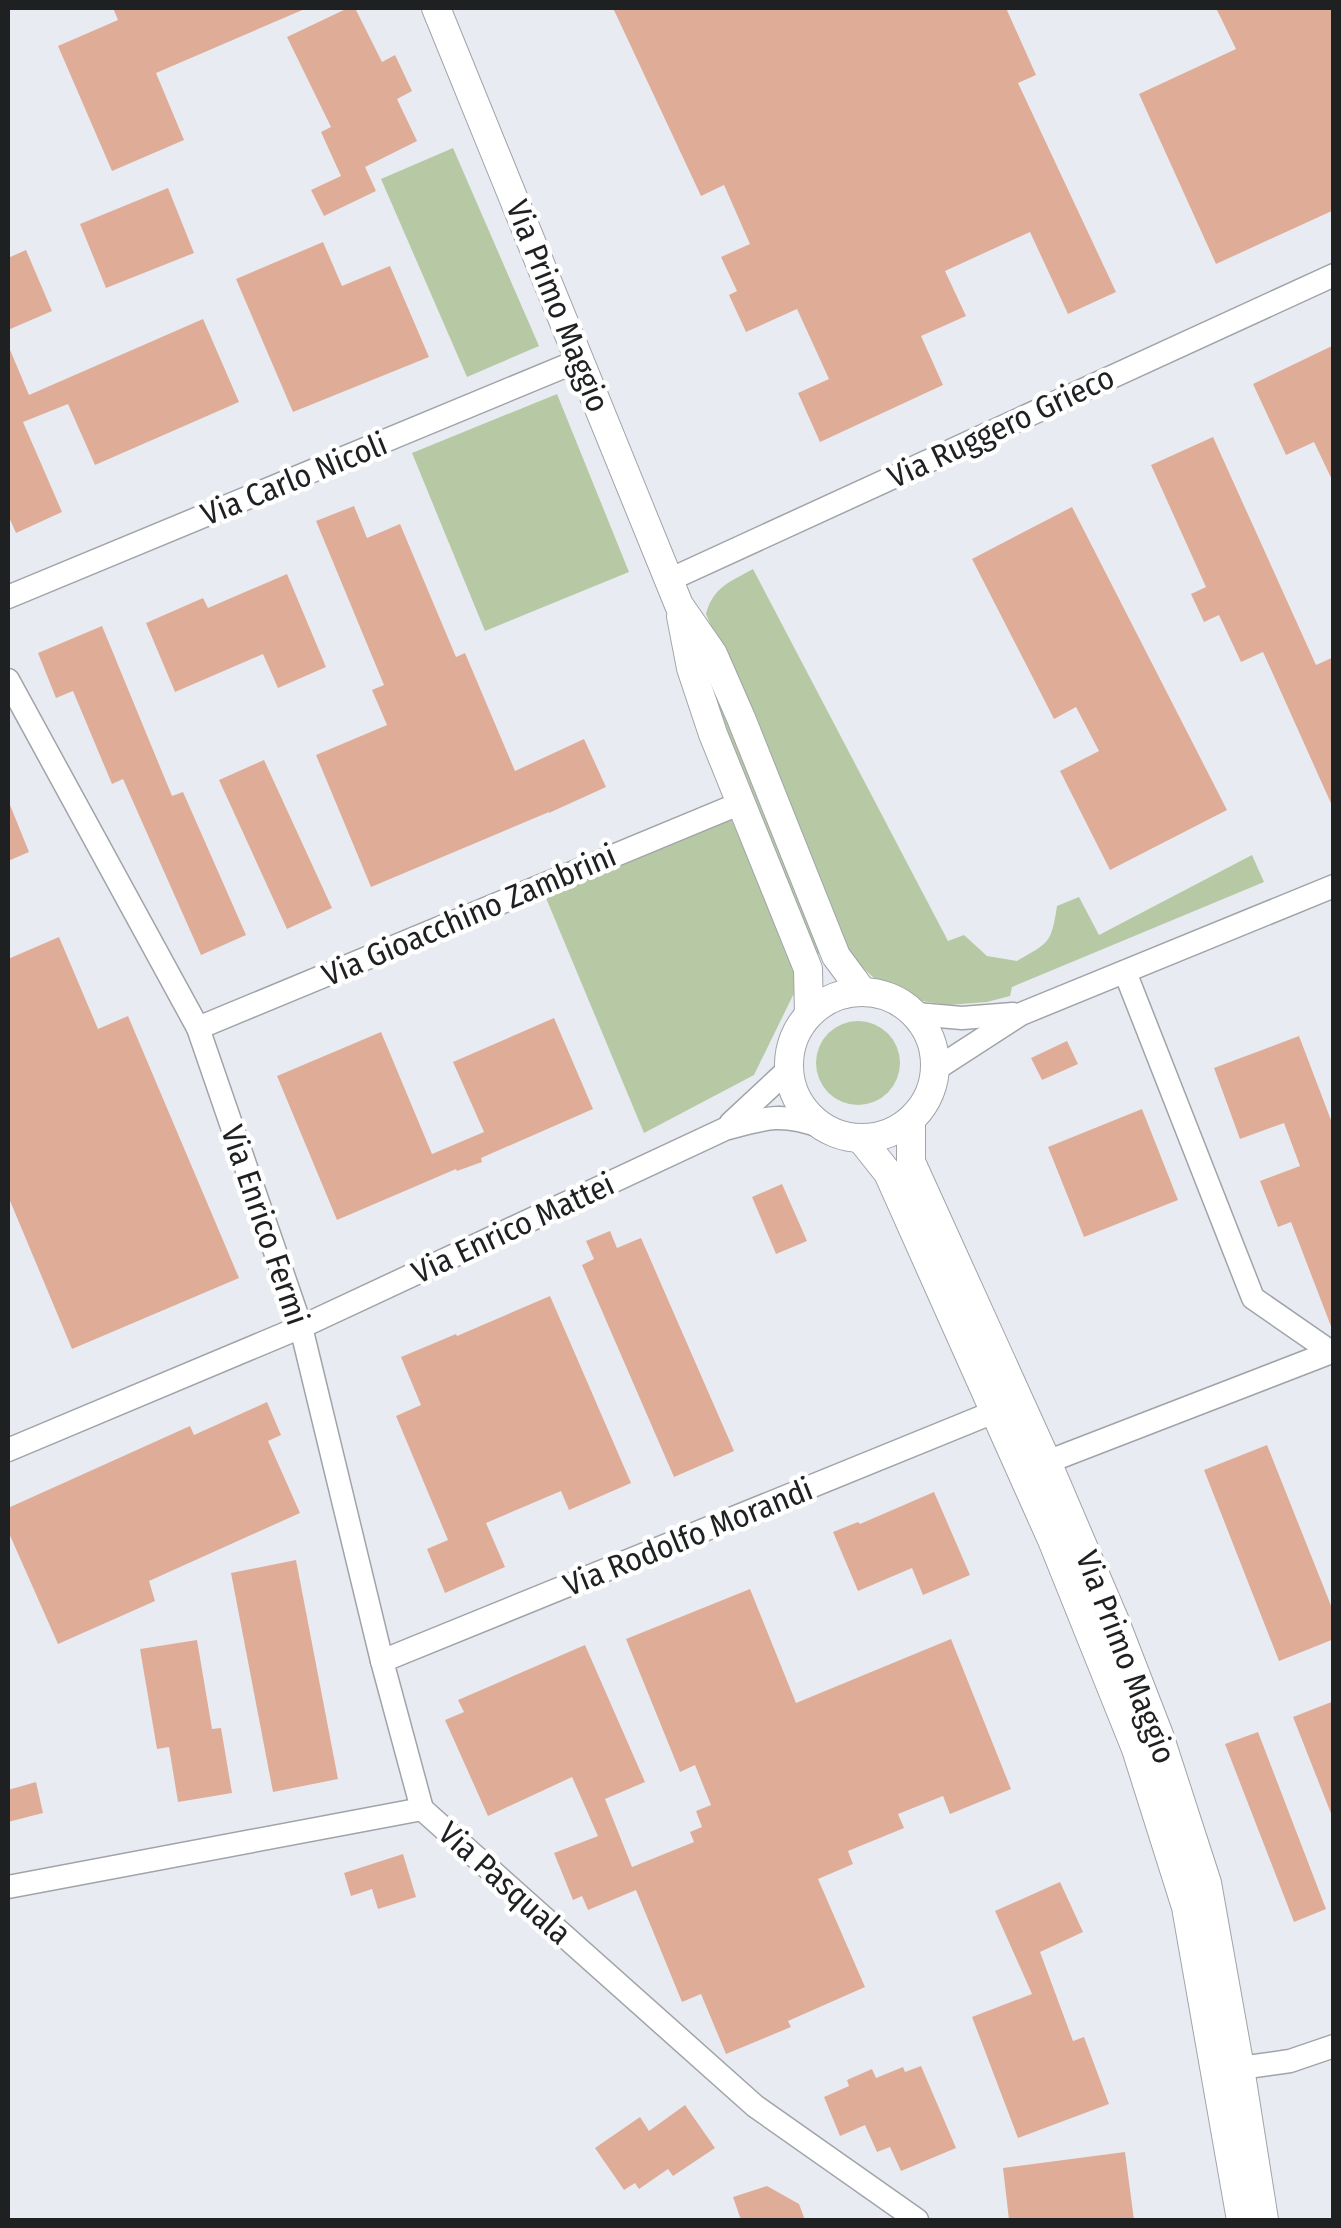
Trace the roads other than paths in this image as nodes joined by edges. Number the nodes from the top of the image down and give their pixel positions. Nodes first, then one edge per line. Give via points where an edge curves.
1 (436, 8) edge
2 (1334, 275) edge
3 (580, 360) junction
4 (674, 592) junction
5 (8, 597) edge
6 (8, 680) edge
7 (741, 802) junction
8 (1334, 886) edge
9 (1125, 972) junction
10 (862, 991) junction
11 (808, 1014) junction
12 (916, 1014) junction
13 (1021, 1014) junction
14 (198, 1028) junction
15 (789, 1069) junction
16 (936, 1069) junction
17 (911, 1120) junction
18 (822, 1126) junction
19 (725, 1128) junction
20 (861, 1139) junction
21 (301, 1327) junction
22 (1332, 1351) edge
23 (994, 1412) junction
24 (8, 1450) edge
25 (1047, 1462) junction
26 (382, 1661) junction
27 (422, 1809) junction
28 (8, 1886) edge
29 (1334, 2046) edge
30 (1240, 2068) junction
31 (918, 2220) edge
32 (1241, 2220) edge
33 (1264, 2220) edge

1 - 3 street, Via Primo Maggio
2 - 4 street, Via Ruggero Grieco
3 - 4 street, Via Primo Maggio
3 - 5 street, Via Carlo Nicoli
4 - 7 street, Via Primo Maggio via 690,668
4 - 10 street, Via Primo Maggio via 713,654 836,956
6 - 14 street, Via Enrico Fermi
7 - 11 street, Via Primo Maggio via 808,969
7 - 14 street, Via Gioacchino Zambrini
8 - 9 street
9 - 13 street
9 - 22 street via 1253,1298
10 - 11 street via 842,994
10 - 12 street via 882,994
11 - 15 street, Via Primo Maggio via 790,1049
12 - 13 street
12 - 16 street via 935,1049
13 - 16 street
14 - 21 street, Via Enrico Fermi
15 - 18 street via 799,1101
15 - 19 street, Via Enrico Mattei
16 - 17 street via 924,1106
17 - 20 street
17 - 25 street, Via Primo Maggio via 911,1162
18 - 19 street, Via Enrico Mattei via 796,1117
18 - 20 street
19 - 21 street, Via Enrico Mattei
20 - 23 street, Via Primo Maggio via 888,1173
21 - 24 street, Via Enrico Mattei
21 - 26 street, Via Enrico Fermi
22 - 25 street
23 - 26 street, Via Rodolfo Morandi
23 - 32 street, Via Primo Maggio via 1136,1749 1178,1874
25 - 30 street, Via Primo Maggio via 1159,1736 1206,1883
26 - 27 street, Via Enrico Fermi
27 - 28 street, Via Pasquala
27 - 31 street, Via Pasquala via 755,2106
29 - 30 street via 1290,2062
30 - 33 street, Via Primo Maggio

